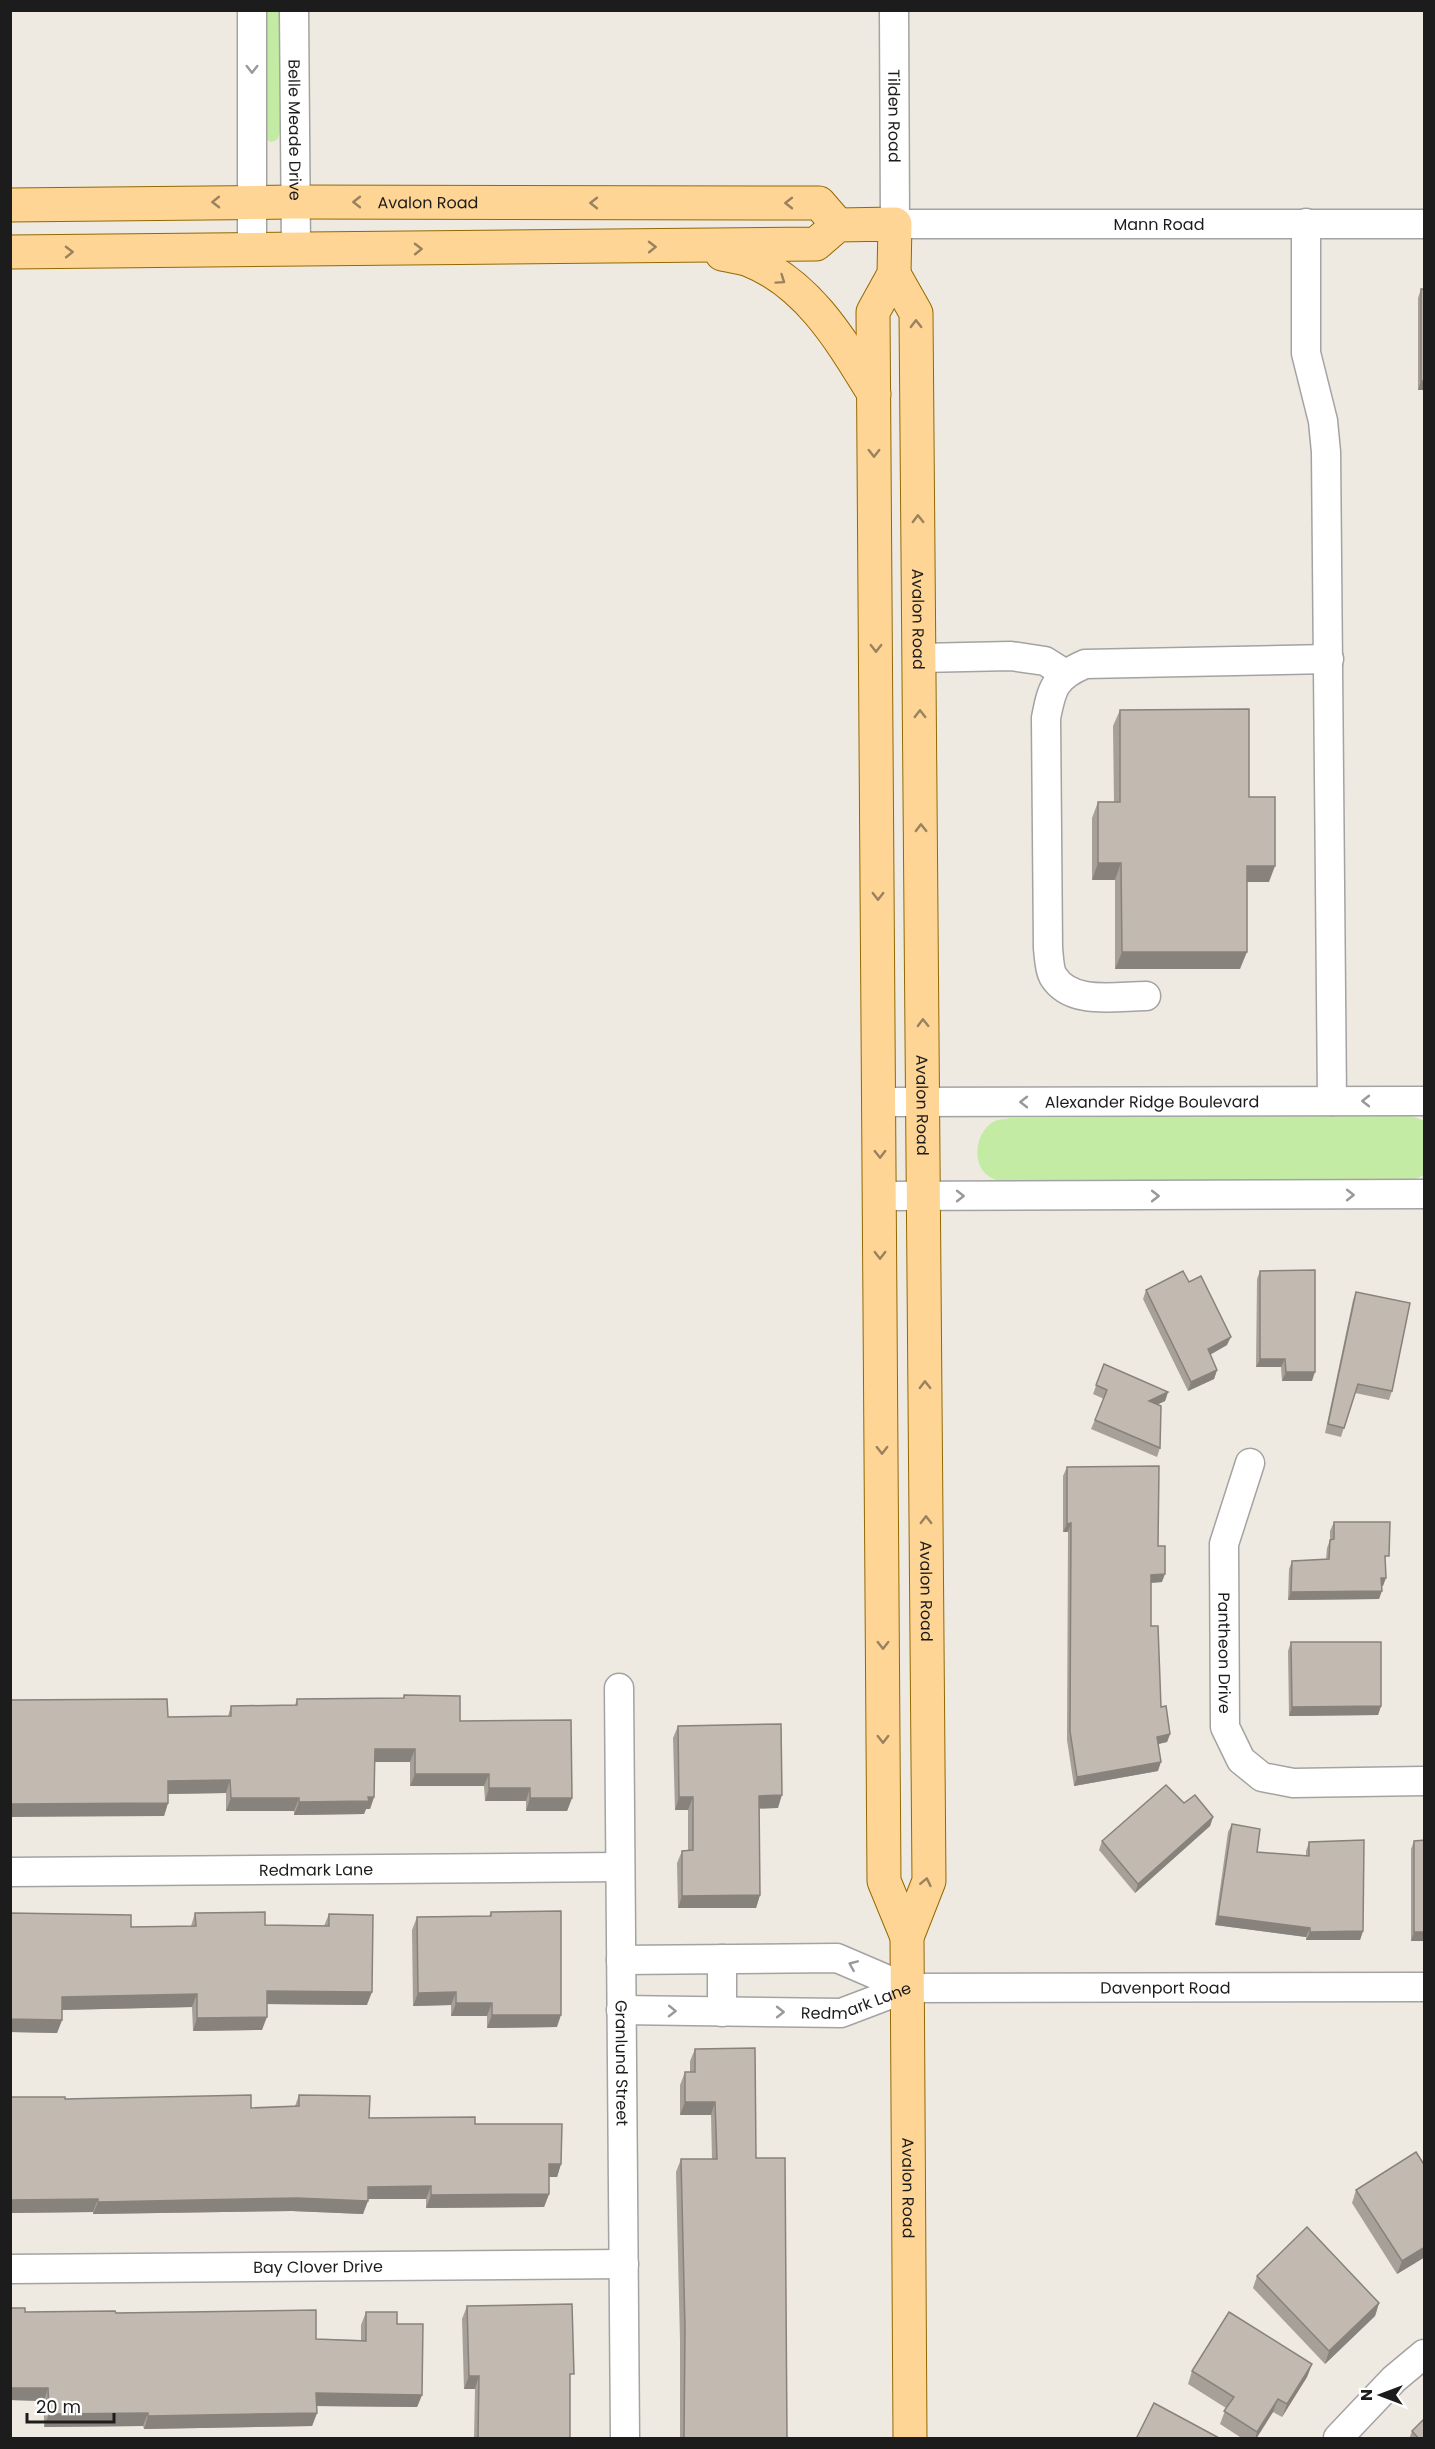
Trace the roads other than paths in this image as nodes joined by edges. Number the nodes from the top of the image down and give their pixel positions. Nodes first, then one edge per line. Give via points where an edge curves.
1 (252, 10) edge
2 (294, 10) edge
3 (894, 10) edge
4 (252, 202) junction
5 (295, 202) junction
6 (10, 205) edge
7 (1306, 223) junction
8 (895, 224) junction
9 (1425, 224) edge
10 (838, 225) junction
11 (688, 246) junction
12 (252, 250) junction
13 (296, 250) junction
14 (10, 252) edge
15 (894, 274) junction
16 (874, 394) junction
17 (920, 658) junction
18 (1329, 659) junction
19 (1064, 673) junction
20 (1146, 996) dead end
21 (1332, 1101) junction
22 (1425, 1101) edge
23 (879, 1102) junction
24 (924, 1102) junction
25 (1425, 1194) edge
26 (880, 1196) junction
27 (923, 1197) junction
28 (1250, 1463) dead end
29 (619, 1688) dead end
30 (1425, 1781) edge
31 (620, 1867) junction
32 (10, 1872) edge
33 (907, 1937) junction
34 (722, 1959) junction
35 (621, 1960) junction
36 (1425, 1987) edge
37 (907, 1988) junction
38 (621, 2010) junction
39 (722, 2012) junction
40 (624, 2264) junction
41 (10, 2269) edge
42 (1425, 2354) edge
43 (625, 2439) edge
44 (910, 2439) edge
45 (1338, 2439) edge

1 -> 4 street
2 - 5 street, Belle Meade Drive
3 - 8 street, Tilden Road
4 - 5 main road, Avalon Road
4 -> 6 main road, Avalon Road
4 - 12 street
10 -> 5 main road, Avalon Road via 819,203
5 - 13 street, Belle Meade Drive
7 - 8 street, Mann Road
7 - 9 street, Mann Road
7 - 18 street via 1306,353 1323,421 1326,452
8 - 10 main road
8 - 15 main road, Avalon Road
10 - 11 main road via 816,244
13 -> 11 main road
11 -> 16 main road via 748,260 795,289 830,324
12 - 13 main road
14 -> 12 main road
15 - 16 main road, Avalon Road via 873,312
17 -> 15 main road, Avalon Road via 916,313
16 -> 23 main road, Avalon Road
17 - 19 street via 1011,656 1045,661
24 -> 17 main road, Avalon Road
18 - 19 street via 1085,664
18 - 21 street
19 - 20 street via 1050,694 1046,718 1048,948 1052,975 1077,996
22 -> 21 street, Alexander Ridge Boulevard
21 -> 24 street, Alexander Ridge Boulevard
23 - 24 street, Alexander Ridge Boulevard
23 -> 26 main road, Avalon Road
24 - 27 main road, Avalon Road
27 -> 25 street
26 - 27 street
26 -> 33 main road, Avalon Road via 884,1881
33 -> 27 main road, Avalon Road via 929,1881
28 - 30 street, Pantheon Drive via 1224,1544 1225,1727 1241,1760 1262,1777 1293,1783
29 - 31 street, Granlund Street
31 - 32 street, Redmark Lane
31 - 35 street, Granlund Street
33 - 37 main road, Avalon Road
34 - 35 street, Redmark Lane
37 -> 34 street, Redmark Lane via 837,1958
34 - 39 street
35 - 38 street, Granlund Street
36 - 37 street, Davenport Road
39 -> 37 street, Redmark Lane via 841,2013
37 - 44 main road, Avalon Road
38 -> 39 street, Redmark Lane
38 - 40 street, Granlund Street
40 - 41 street, Bay Clover Drive
40 - 43 street, Granlund Street
42 - 45 street via 1394,2379

